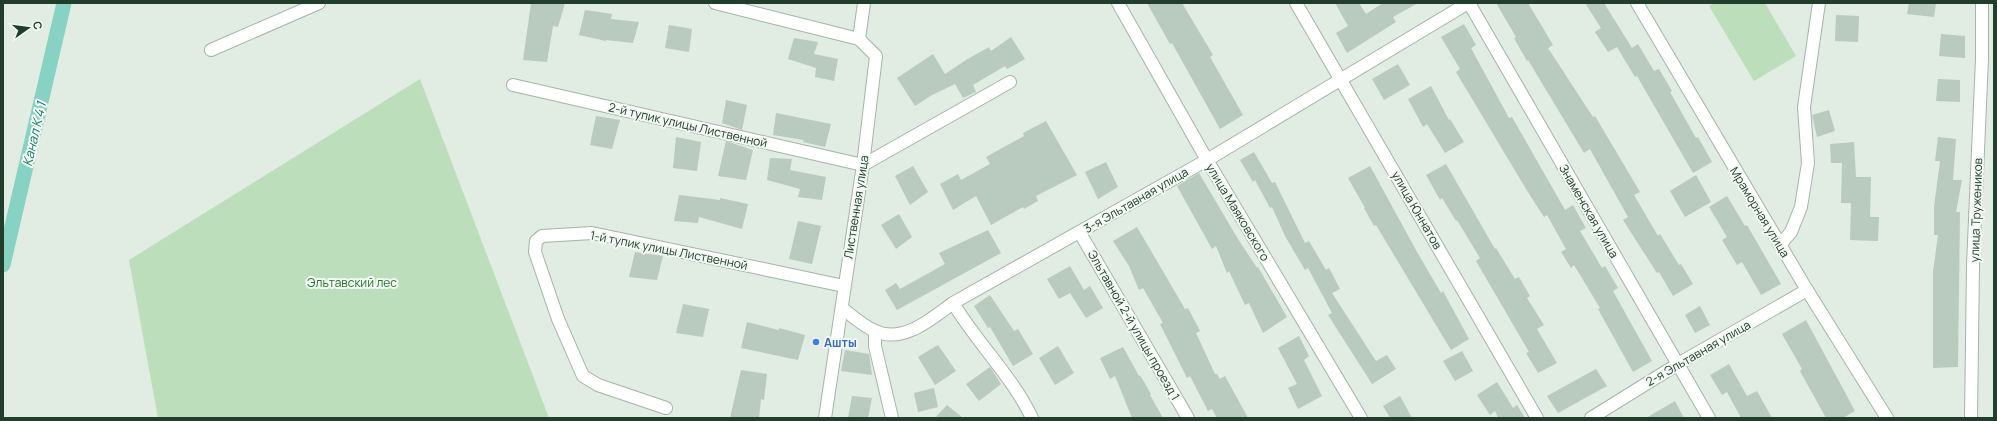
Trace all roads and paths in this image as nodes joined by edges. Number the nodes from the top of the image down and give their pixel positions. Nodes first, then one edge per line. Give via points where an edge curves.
1 (319, 3) edge
2 (715, 3) edge
3 (864, 3) edge
4 (1118, 3) edge
5 (1296, 3) edge
6 (1469, 3) edge
7 (1637, 3) edge
8 (1819, 3) edge
9 (1982, 3) edge
10 (859, 39) junction
11 (211, 50) dead end
12 (1340, 79) junction
13 (1010, 82) dead end
14 (513, 85) dead end
15 (1207, 160) junction
16 (863, 165) junction
17 (1080, 233) junction
18 (1780, 245) junction
19 (844, 286) junction
20 (1807, 290) junction
21 (953, 304) junction
22 (842, 308) junction
23 (875, 331) junction
24 (1678, 364) junction
25 (666, 408) dead end
26 (825, 418) edge
27 (892, 418) edge
28 (1032, 418) edge
29 (1188, 418) edge
30 (1361, 418) edge
31 (1537, 418) edge
32 (1591, 418) edge
33 (1709, 418) edge
34 (1887, 418) edge
35 (1971, 418) edge

1 - 11 street
2 - 10 street
3 - 10 street
4 - 15 street, улица Маяковского
5 - 12 street, улица Юннатов
6 - 12 street, 3-я Эльтавная улица
6 - 24 street, Знаменская улица
7 - 18 street, Мраморная улица
8 - 18 street via 1804,107 1808,163 1801,207 1792,232
9 - 35 street, улица Тружеников via 1973,265
10 - 16 street, Лиственная улица via 876,56
12 - 15 street, 3-я Эльтавная улица
12 - 31 street, улица Юннатов
13 - 16 street
14 - 16 street, 2-й тупик улицы Лиственной
15 - 17 street, 3-я Эльтавная улица
15 - 30 street, улица Маяковского
16 - 19 street, Лиственная улица
17 - 21 street, 3-я Эльтавная улица
17 - 29 street, Эльтавной 2-й улицы проезд 1
18 - 20 street, Мраморная улица
19 - 22 street, Лиственная улица
19 - 25 street, 1-й тупик улицы Лиственной via 592,233 542,236 536,241 535,252 558,319 583,376 598,385
20 - 24 street, 2-я Эльтавная улица
20 - 34 street, Мраморная улица
21 - 23 street, 3-я Эльтавная улица via 927,323 906,332 892,336
21 - 28 street via 995,361
22 - 23 street, 3-я Эльтавная улица
22 - 26 street, Лиственная улица
23 - 27 street via 875,346
24 - 32 street, 2-я Эльтавная улица
24 - 33 street, Знаменская улица

